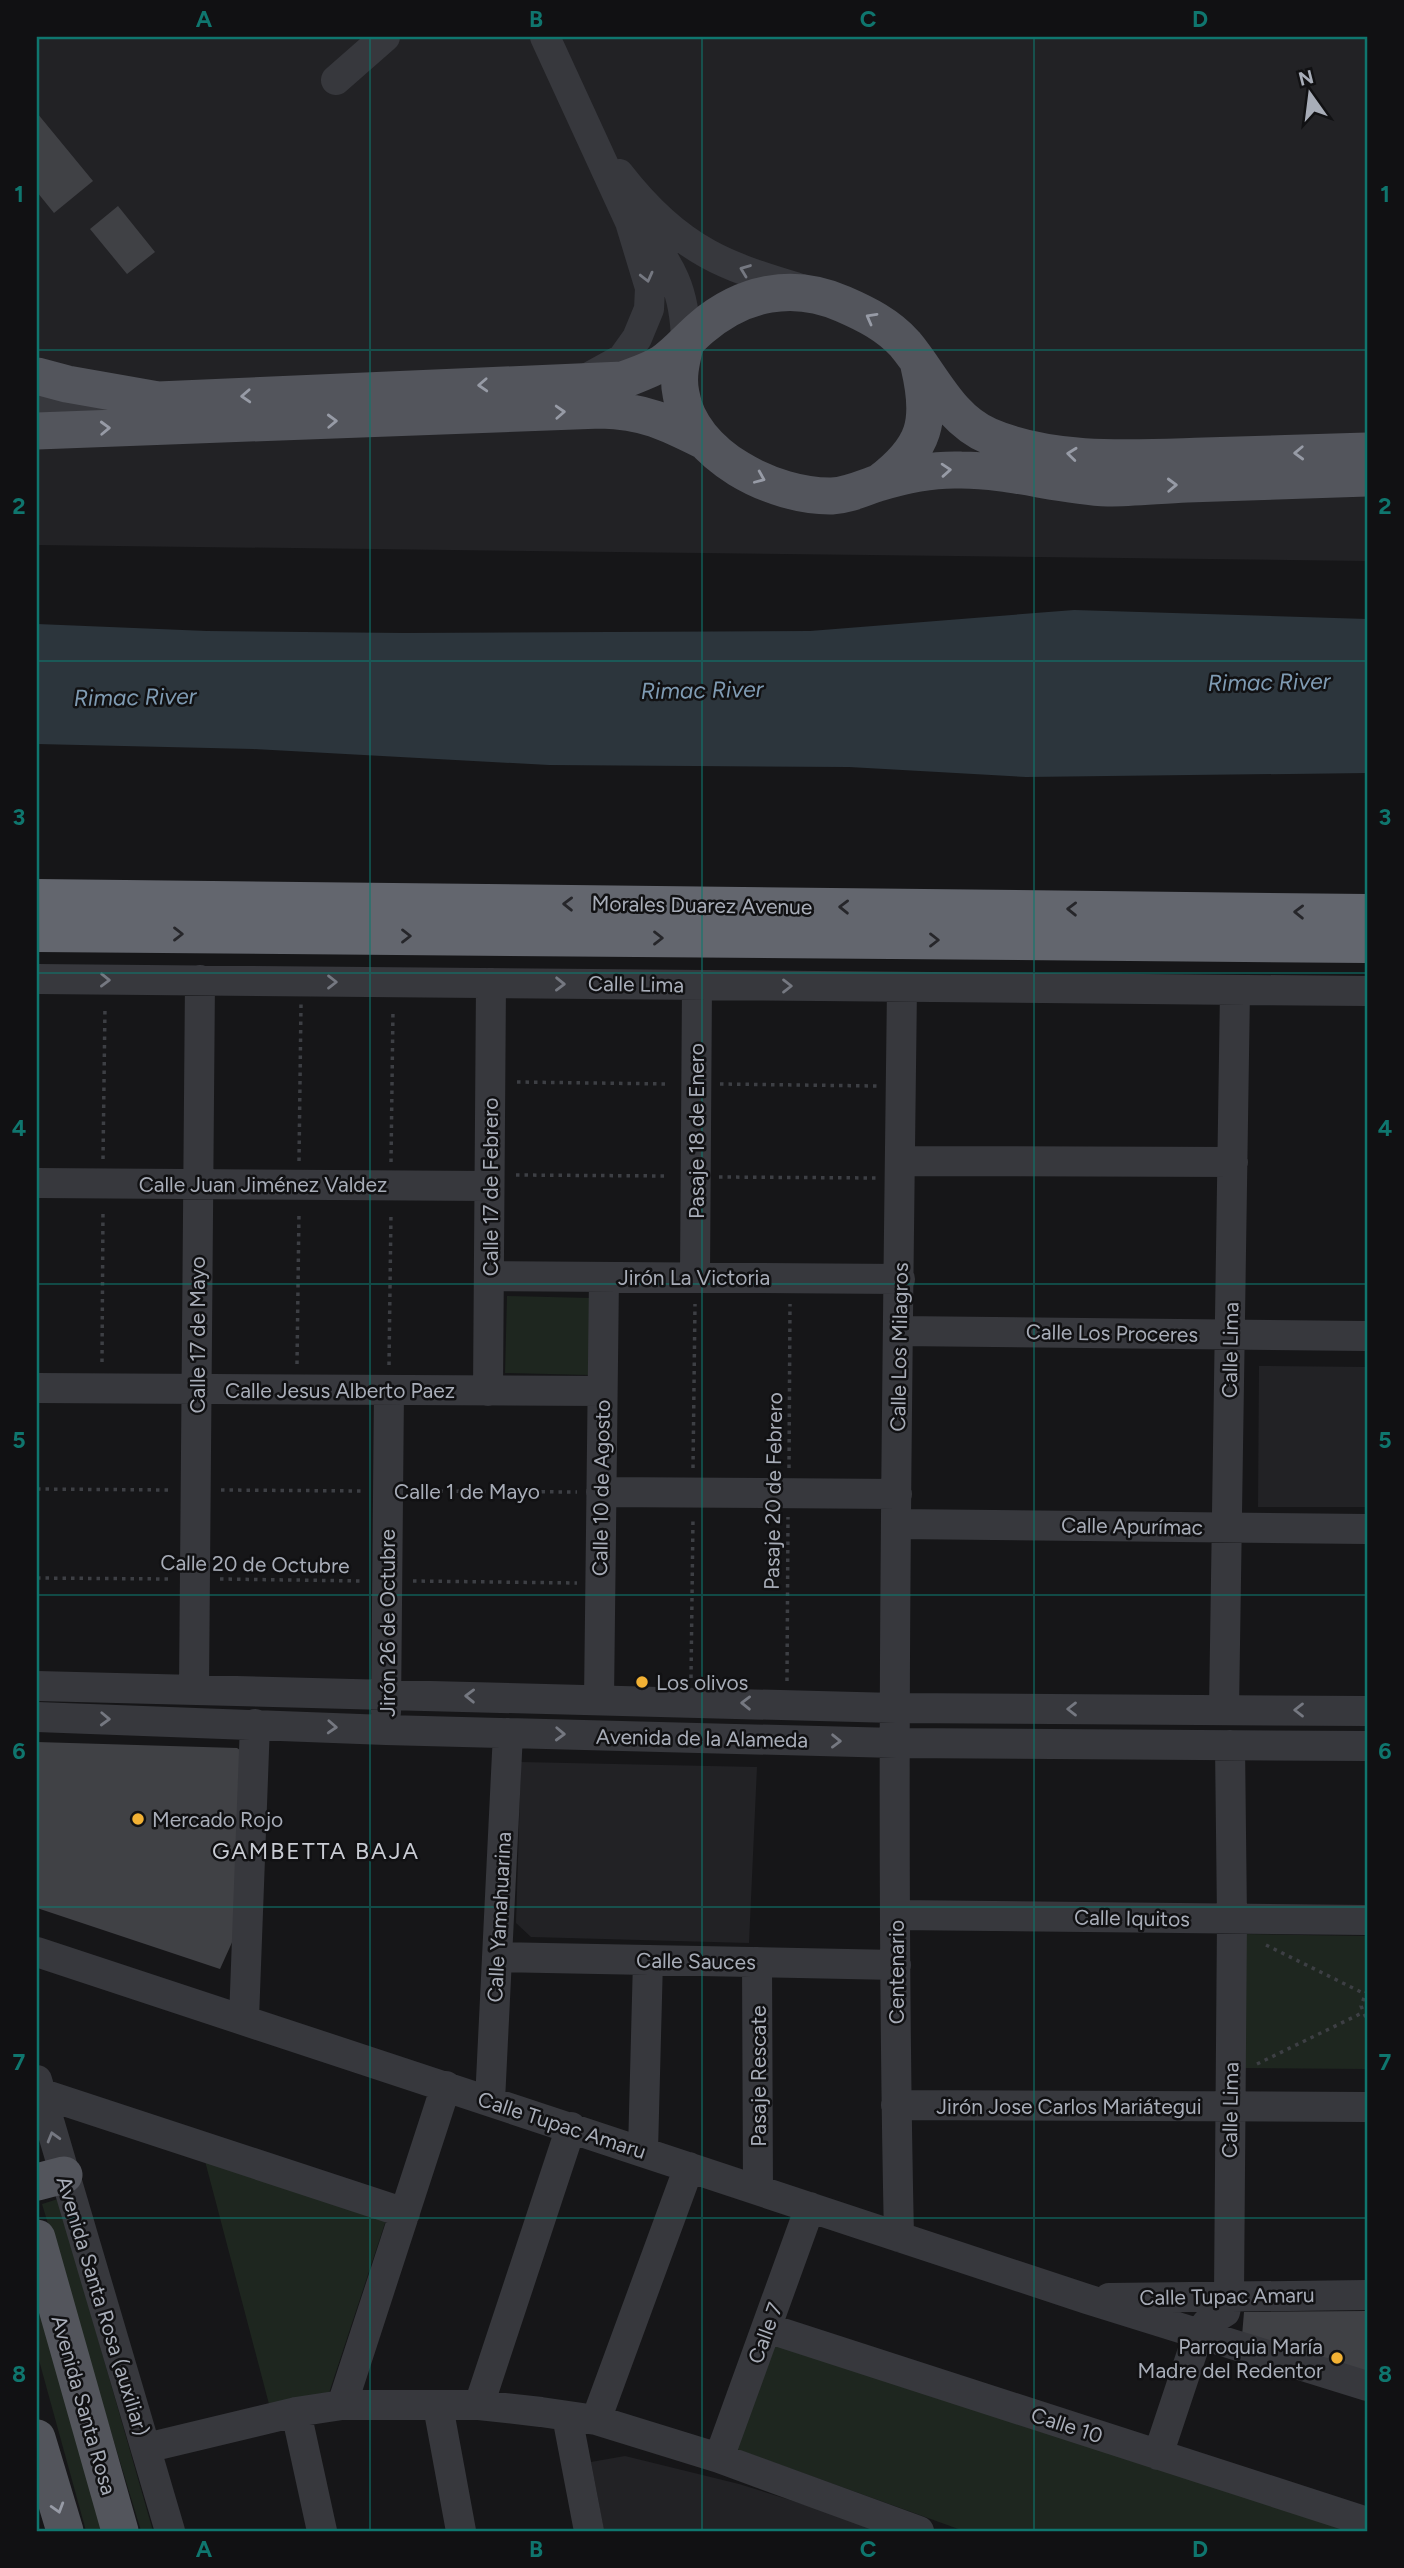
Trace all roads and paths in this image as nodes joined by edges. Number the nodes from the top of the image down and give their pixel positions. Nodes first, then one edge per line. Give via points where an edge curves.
1 (385, 37) edge
2 (545, 37) edge
3 (336, 79) dead end
4 (598, 149) junction
5 (616, 190) junction
6 (810, 292) junction
7 (687, 342) junction
8 (918, 363) junction
9 (37, 376) edge
10 (584, 380) junction
11 (158, 400) junction
12 (37, 405) edge
13 (37, 431) edge
14 (704, 441) junction
15 (1367, 451) edge
16 (1367, 478) edge
17 (879, 483) junction
18 (37, 898) edge
19 (1367, 913) edge
20 (37, 933) edge
21 (1367, 944) edge
22 (37, 979) edge
23 (200, 980) junction
24 (491, 983) junction
25 (697, 985) junction
26 (902, 987) junction
27 (1235, 990) junction
28 (1367, 991) edge
29 (900, 1161) junction
30 (1233, 1162) junction
31 (37, 1183) edge
32 (198, 1184) junction
33 (489, 1186) junction
34 (489, 1276) junction
35 (604, 1277) junction
36 (695, 1278) junction
37 (791, 1278) junction
38 (900, 1279) junction
39 (899, 1331) junction
40 (1230, 1334) junction
41 (1367, 1336) edge
42 (37, 1388) edge
43 (196, 1389) junction
44 (389, 1390) junction
45 (488, 1391) junction
46 (601, 1391) junction
47 (37, 1489) edge
48 (195, 1490) junction
49 (388, 1491) junction
50 (601, 1492) junction
51 (788, 1493) junction
52 (897, 1494) junction
53 (897, 1524) junction
54 (1227, 1527) junction
55 (1367, 1529) edge
56 (37, 1577) edge
57 (194, 1579) junction
58 (387, 1581) junction
59 (600, 1583) junction
60 (37, 1686) edge
61 (194, 1689) junction
62 (386, 1694) junction
63 (599, 1700) junction
64 (786, 1704) junction
65 (895, 1708) junction
66 (1224, 1710) junction
67 (1367, 1711) edge
68 (37, 1717) edge
69 (255, 1724) junction
70 (386, 1730) junction
71 (508, 1733) junction
72 (895, 1743) junction
73 (1230, 1745) junction
74 (1367, 1746) edge
75 (896, 1915) junction
76 (1367, 1920) edge
77 (1232, 1924) junction
78 (37, 1952) edge
79 (497, 1957) junction
80 (648, 1960) junction
81 (757, 1962) junction
82 (896, 1965) junction
83 (1366, 1992) edge
84 (1362, 2013) junction
85 (244, 2019) junction
86 (1367, 2020) edge
87 (39, 2086) edge
88 (446, 2086) junction
89 (1231, 2092) junction
90 (490, 2101) junction
91 (896, 2105) junction
92 (1367, 2106) edge
93 (570, 2127) junction
94 (643, 2151) junction
95 (690, 2167) junction
96 (50, 2179) edge
97 (758, 2190) junction
98 (810, 2207) junction
99 (405, 2213) junction
100 (899, 2236) junction
101 (37, 2238) edge
102 (1228, 2295) junction
103 (1367, 2295) edge
104 (1087, 2299) junction
105 (767, 2328) junction
106 (1198, 2335) junction
107 (1367, 2386) edge
108 (342, 2405) junction
109 (479, 2405) junction
110 (438, 2406) junction
111 (296, 2412) junction
112 (582, 2418) junction
113 (37, 2438) edge
114 (146, 2448) junction
115 (1158, 2455) junction
116 (719, 2458) junction
117 (1367, 2522) edge
118 (65, 2531) edge
119 (120, 2531) edge
120 (170, 2531) edge
121 (322, 2531) edge
122 (461, 2531) edge
123 (589, 2531) edge
124 (919, 2531) edge

1 - 3 street
2 - 4 street
4 - 5 street
6 -> 4 street via 707,254 665,223
5 - 7 street via 672,269 686,313
5 -> 10 street via 641,254 650,288 649,309 622,359
6 - 7 main road via 781,292 745,301 725,310
8 -> 6 main road via 888,328
7 - 10 main road via 662,364 623,380
7 - 14 main road via 680,368 681,395
15 -> 8 main road via 1120,459 1025,447 968,424
8 - 17 main road via 925,426 905,461
9 - 11 main road
10 -> 11 main road
11 - 12 street
13 -> 14 main road via 601,410 629,411 664,421
14 -> 17 main road via 739,469 791,491 832,496
17 -> 16 main road via 929,471 960,470 1107,488
19 -> 18 highway, Morales Duarez Avenue
20 -> 21 highway, Morales Duarez Avenue
22 -> 23 street, Calle Lima
23 -> 24 street, Calle Lima
23 - 32 street, Calle 17 de Mayo
24 -> 25 street, Calle Lima
24 - 33 street, Calle 17 de Febrero
25 -> 26 street, Calle Lima
25 - 36 street, Pasaje 18 de Enero
26 - 27 street, Calle Lima
26 - 29 street, Calle Los Milagros
27 - 28 street, Calle Lima
27 - 30 street, Calle Lima
29 - 30 street
29 - 38 street, Calle Los Milagros
30 - 40 street, Calle Lima
31 - 32 street, Calle Juan Jiménez Valdez
32 - 33 street, Calle Juan Jiménez Valdez
32 - 43 street, Calle 17 de Mayo
33 - 34 street, Calle 17 de Febrero
34 - 35 street, Jirón La Victoria
34 - 45 street, Calle 17 de Febrero
35 - 36 street, Jirón La Victoria
35 - 46 street, Calle 10 de Agosto
36 - 37 street, Jirón La Victoria
37 - 38 street, Jirón La Victoria
37 - 51 path, Pasaje 20 de Febrero
38 - 39 street, Calle Los Milagros
39 - 40 street, Calle Los Proceres
39 - 52 street, Calle Los Milagros
40 - 41 street, Calle Los Proceres
40 - 54 street, Calle Lima
42 - 43 street, Calle Jesus Alberto Paez
43 - 44 street, Calle Jesus Alberto Paez
43 - 48 street, Calle 17 de Mayo
44 - 45 street, Calle Jesus Alberto Paez
44 - 49 street, Jirón 26 de Octubre
45 - 46 street, Calle Jesus Alberto Paez
46 - 50 street, Calle 10 de Agosto
47 - 48 path, Calle 1 de Mayo
48 - 49 path, Calle 1 de Mayo
48 - 57 street, Calle 17 de Mayo
49 - 50 path, Calle 1 de Mayo
49 - 58 street, Jirón 26 de Octubre
50 - 51 street
50 - 59 street, Calle 10 de Agosto
51 - 52 street
51 - 64 path, Pasaje 20 de Febrero
52 - 53 street, Calle Los Milagros
53 - 54 street, Calle Apurímac
53 - 65 street, Calle Los Milagros
54 - 55 street, Calle Apurímac
54 - 66 street, Calle Lima
56 - 57 path, Calle 20 de Octubre
57 - 58 path, Calle 20 de Octubre
57 - 61 street, Calle 17 de Mayo
58 - 59 path, Calle 20 de Octubre
58 - 62 street, Jirón 26 de Octubre
59 - 63 street, Calle 10 de Agosto
60 - 61 street, Avenida de la Alameda
61 - 62 street, Avenida de la Alameda
63 -> 62 street, Avenida de la Alameda
62 - 70 street, Jirón 26 de Octubre
64 -> 63 street, Avenida de la Alameda
64 - 65 street, Avenida de la Alameda
66 -> 65 street, Avenida de la Alameda
65 - 72 street, Centenario
67 -> 66 street, Avenida de la Alameda
68 -> 69 street, Avenida de la Alameda
69 -> 70 street, Avenida de la Alameda
69 - 85 street
70 - 71 street, Avenida de la Alameda
71 -> 72 street, Avenida de la Alameda
71 - 79 street, Calle Yamahuarina
72 - 73 street, Avenida de la Alameda
72 - 75 street, Centenario
73 - 74 street, Avenida de la Alameda
73 - 77 street, Calle Lima
75 - 77 street, Calle Iquitos
75 - 82 street, Centenario
76 - 77 street, Calle Iquitos
77 - 83 path
77 - 89 street, Calle Lima
78 - 85 street, Calle Tupac Amaru
79 - 80 street, Calle Sauces
79 - 90 street, Calle Yamahuarina
80 - 81 street, Calle Sauces
80 - 94 street
81 - 82 street, Calle Sauces
81 - 97 street, Pasaje Rescate
82 - 91 street, Centenario
83 - 84 path
84 - 86 path
84 - 89 path
85 - 88 street, Calle Tupac Amaru
96 -> 87 street, Avenida Santa Rosa (auxiliar)
87 - 99 street
88 - 90 street, Calle Tupac Amaru
88 - 99 street
89 - 91 street, Jirón Jose Carlos Mariátegui
89 - 92 street, Jirón Jose Carlos Mariátegui
89 - 102 street, Calle Lima
90 - 93 street, Calle Tupac Amaru
91 - 100 street, Centenario
93 - 94 street, Calle Tupac Amaru
93 - 109 street
94 - 95 street, Calle Tupac Amaru
95 - 97 street, Calle Tupac Amaru
95 - 112 street
96 - 114 street, Avenida Santa Rosa (auxiliar)
97 - 98 street, Calle Tupac Amaru
98 - 100 street, Calle Tupac Amaru
98 - 105 street, Calle 7
99 - 108 street
100 - 104 street, Calle Tupac Amaru
101 - 119 main road, Avenida Santa Rosa
102 - 103 street, Calle Tupac Amaru
102 - 104 street, Calle Tupac Amaru
102 - 106 street via 1226,2312 1207,2323
104 - 106 street, Calle Tupac Amaru
105 - 115 street, Calle 10
105 - 116 street, Calle 7
106 - 107 street, Calle Tupac Amaru
106 - 115 street
108 - 110 street
108 - 111 street
109 - 110 street
109 - 112 street
110 - 122 street
111 - 114 street
111 - 121 street
112 - 116 street
112 - 123 street
113 -> 118 main road
114 - 120 street, Avenida Santa Rosa (auxiliar)
115 - 117 street, Calle 10
116 - 124 street

